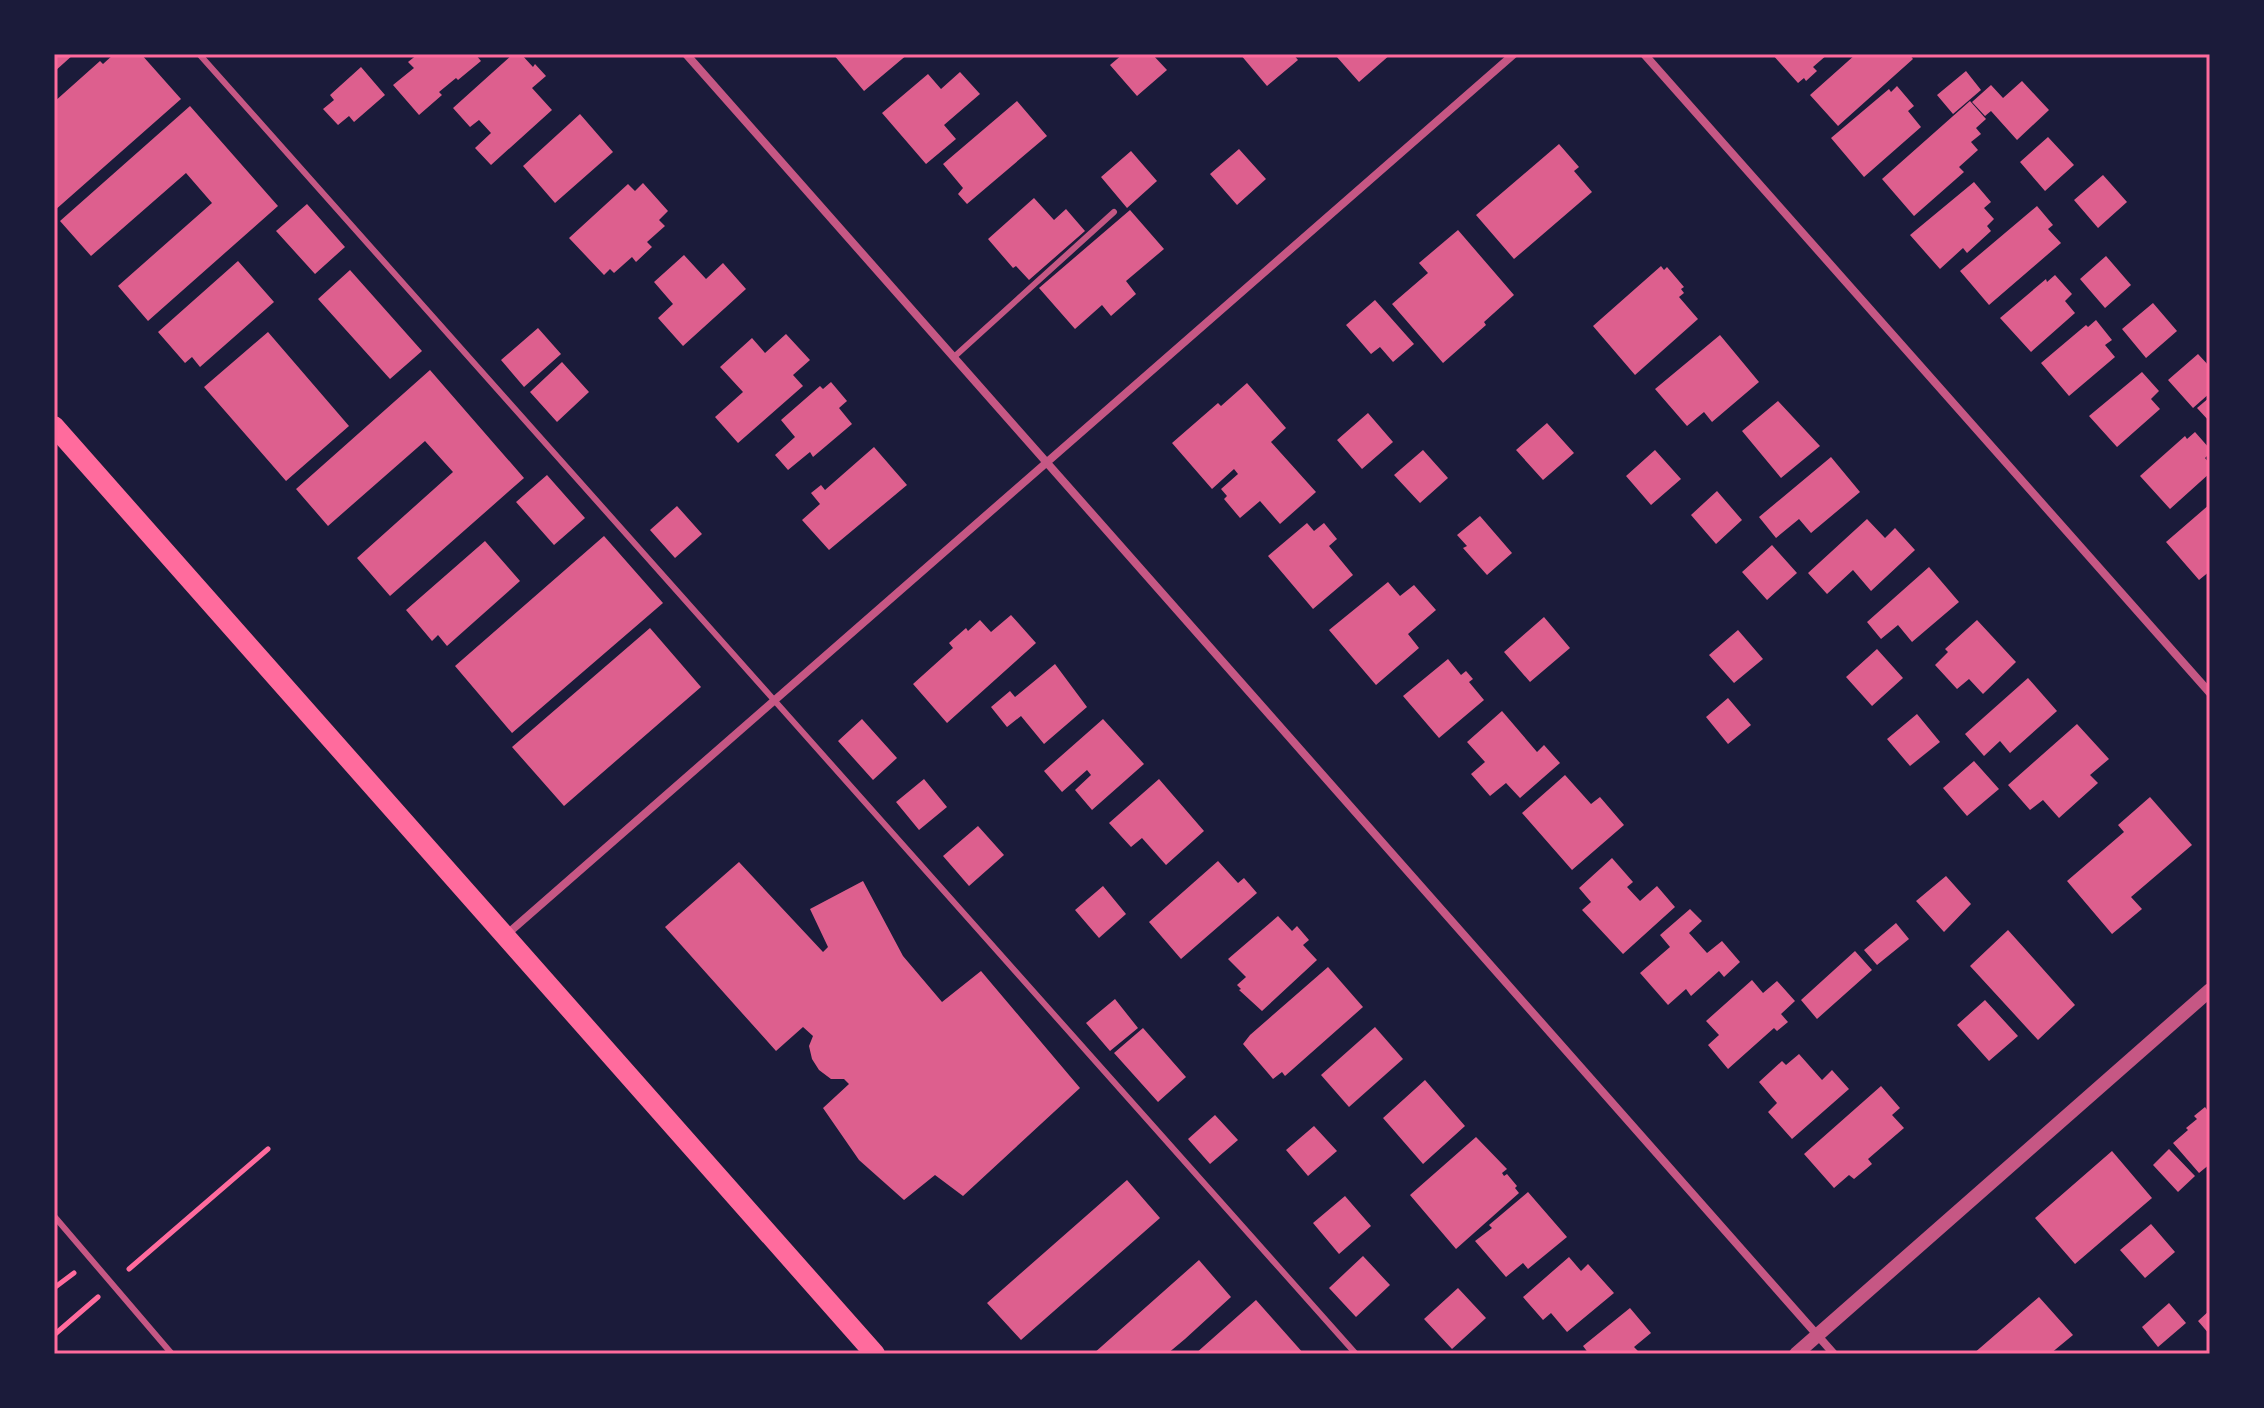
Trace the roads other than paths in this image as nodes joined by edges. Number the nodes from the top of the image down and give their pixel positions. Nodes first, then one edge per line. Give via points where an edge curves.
1 (199, 54) edge
2 (686, 54) edge
3 (1514, 54) edge
4 (1644, 54) edge
5 (1114, 212) dead end
6 (954, 357) junction
7 (54, 426) edge
8 (1047, 462) junction
9 (2210, 693) edge
10 (775, 700) junction
11 (505, 936) junction
12 (2210, 990) edge
13 (54, 1216) edge
14 (1817, 1335) junction
15 (172, 1354) edge
16 (875, 1354) edge
17 (1356, 1354) edge
18 (1796, 1354) edge
19 (1834, 1354) edge

1 - 10 lane
2 - 6 street
3 - 8 street
4 - 9 street
5 - 6 lane
6 - 8 street
7 - 11 main road
8 - 10 street
8 - 14 street
10 - 11 street
10 - 17 lane
11 - 16 main road
12 - 14 street
13 - 15 lane
14 - 18 street
14 - 19 street

